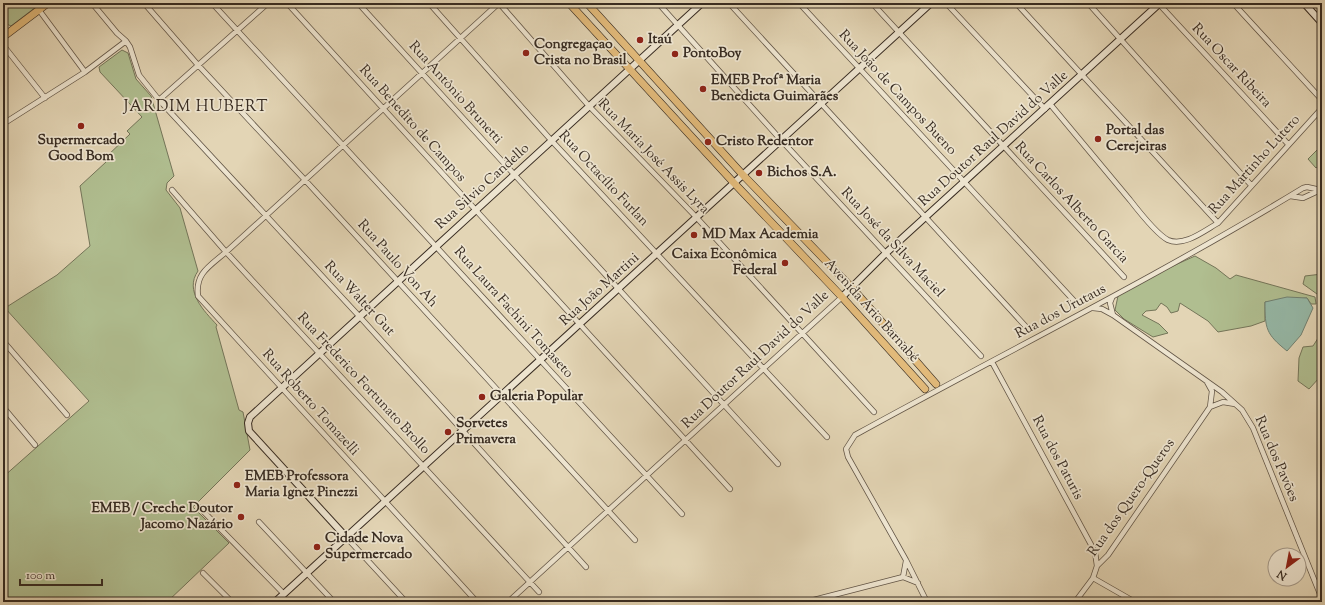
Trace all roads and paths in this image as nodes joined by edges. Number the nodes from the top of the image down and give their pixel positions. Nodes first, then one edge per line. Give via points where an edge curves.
1 (48, 3) edge
2 (92, 3) edge
3 (144, 3) edge
4 (212, 3) edge
5 (268, 3) edge
6 (287, 3) edge
7 (358, 3) edge
8 (429, 3) edge
9 (499, 3) edge
10 (569, 3) edge
11 (587, 3) edge
12 (658, 3) edge
13 (702, 3) edge
14 (729, 3) edge
15 (799, 3) edge
16 (872, 3) edge
17 (931, 3) edge
18 (946, 3) edge
19 (1016, 3) edge
20 (1088, 3) edge
21 (1159, 3) edge
22 (1233, 3) edge
23 (1304, 3) edge
24 (39, 10) junction
25 (1322, 23) edge
26 (677, 26) junction
27 (236, 30) junction
28 (898, 33) junction
29 (3, 37) edge
30 (460, 38) junction
31 (1121, 39) junction
32 (126, 41) junction
33 (3, 45) edge
34 (640, 60) junction
35 (198, 66) junction
36 (630, 69) junction
37 (859, 69) junction
38 (85, 72) junction
39 (423, 73) junction
40 (1082, 75) junction
41 (45, 98) junction
42 (159, 100) junction
43 (1322, 100) edge
44 (821, 103) junction
45 (1050, 104) junction
46 (589, 106) junction
47 (1322, 108) edge
48 (383, 109) junction
49 (1045, 109) junction
50 (3, 116) edge
51 (5, 122) edge
52 (551, 140) junction
53 (781, 140) junction
54 (1288, 144) junction
55 (344, 145) junction
56 (1004, 146) junction
57 (513, 175) junction
58 (743, 175) junction
59 (305, 180) junction
60 (965, 182) junction
61 (734, 183) junction
62 (1251, 185) junction
63 (172, 190) dead end
64 (1290, 196) junction
65 (475, 210) junction
66 (266, 216) junction
67 (696, 218) junction
68 (926, 218) junction
69 (1218, 223) junction
70 (436, 246) junction
71 (226, 252) junction
72 (658, 253) junction
73 (886, 254) junction
74 (1124, 277) dead end
75 (398, 281) junction
76 (852, 288) junction
77 (619, 289) junction
78 (1116, 295) junction
79 (842, 297) junction
80 (1077, 304) dead end
81 (1088, 310) junction
82 (1113, 315) junction
83 (359, 316) junction
84 (580, 323) junction
85 (1029, 330) dead end
86 (802, 333) junction
87 (3, 341) edge
88 (319, 352) junction
89 (981, 356) dead end
90 (541, 360) junction
91 (992, 362) junction
92 (918, 364) junction
93 (763, 369) junction
94 (909, 371) junction
95 (1207, 381) junction
96 (936, 384) dead end
97 (280, 388) junction
98 (925, 390) dead end
99 (502, 395) junction
100 (725, 405) junction
101 (1237, 405) junction
102 (1210, 407) junction
103 (3, 408) edge
104 (874, 412) dead end
105 (68, 415) dead end
106 (464, 430) junction
107 (827, 437) dead end
108 (686, 441) junction
109 (35, 445) dead end
110 (778, 464) dead end
111 (424, 466) junction
112 (646, 475) junction
113 (730, 489) dead end
114 (385, 502) junction
115 (199, 507) dead end
116 (607, 511) junction
117 (682, 514) dead end
118 (259, 522) dead end
119 (346, 537) junction
120 (635, 540) dead end
121 (568, 547) junction
122 (906, 560) junction
123 (586, 566) dead end
124 (1097, 566) junction
125 (203, 573) dead end
126 (307, 573) junction
127 (903, 577) junction
128 (1093, 578) junction
129 (529, 582) junction
130 (918, 583) junction
131 (539, 592) dead end
132 (284, 594) junction
133 (1322, 599) edge
134 (232, 602) edge
135 (275, 602) edge
136 (286, 602) edge
137 (334, 602) edge
138 (406, 602) edge
139 (477, 602) edge
140 (508, 602) edge
141 (806, 602) edge
142 (927, 602) edge
143 (1075, 602) edge
144 (1135, 602) edge

1 - 24 main road
2 - 32 street
3 - 35 street, Rua Paulo Von Ah
4 - 27 street, Rua Laura Fachini Tomaseto
5 - 27 street
6 - 48 street, Rua Benedito de Campos
7 - 39 street, Rua Antônio Brunetti
8 - 30 street, Rua Octacílio Furlan
9 - 30 street, Rua Roberto Tomazelli
9 - 46 street, Rua Maria José Assis Lyra
10 - 36 main road, Avenida Ário Barnabé
11 - 34 main road, Avenida Ário Barnabé
12 - 26 street, Rua José da Silva Maciel
13 - 26 street, Rua Silvio Candello
14 - 44 street
15 - 37 street, Rua João de Campos Bueno
16 - 28 street, Rua Carlos Alberto Garcia
17 - 28 street, Rua João Martini
18 - 49 street
19 - 40 street
20 - 31 street
21 - 31 street, Rua Doutor Raul David do Valle
21 - 54 street, Rua Oscar Ribeira
22 - 43 street
23 - 25 street
24 - 29 main road
24 - 38 street
26 - 34 street, Rua Silvio Candello
26 - 53 street, Rua José da Silva Maciel
27 - 35 street
27 - 55 street, Rua Laura Fachini Tomaseto
28 - 37 street, Rua João Martini
28 - 56 street, Rua Carlos Alberto Garcia
30 - 39 street, Rua Roberto Tomazelli
30 - 52 street, Rua Octacílio Furlan
31 - 40 street, Rua Doutor Raul David do Valle
31 - 62 street
32 - 38 street
32 - 42 street, Rua Walter Gut via 139,75
33 - 41 street
34 - 36 street, Rua Silvio Candello
34 - 58 main road, Avenida Ário Barnabé
35 - 42 street
35 - 59 street, Rua Paulo Von Ah
36 - 46 street, Rua Silvio Candello
36 - 61 main road, Avenida Ário Barnabé
37 - 44 street, Rua João Martini
37 - 60 street, Rua João de Campos Bueno
38 - 41 street
39 - 48 street, Rua Roberto Tomazelli
39 - 57 street, Rua Antônio Brunetti
40 - 45 street, Rua Doutor Raul David do Valle
40 - 69 street
41 - 51 street
42 - 66 street, Rua Walter Gut
44 - 53 street, Rua João Martini
44 - 68 street
45 - 49 street, Rua Doutor Raul David do Valle
45 - 69 street, Rua Martinho Lutero via 1166,239 1176,242 1188,239
46 - 52 street, Rua Silvio Candello
46 - 67 street, Rua Maria José Assis Lyra
47 - 54 street, Rua Martinho Lutero
48 - 55 street, Rua Roberto Tomazelli
48 - 65 street, Rua Benedito de Campos
49 - 56 street, Rua Doutor Raul David do Valle
50 - 51 street
52 - 57 street, Rua Silvio Candello
52 - 72 street, Rua Octacílio Furlan
53 - 58 street, Rua João Martini
53 - 73 street, Rua José da Silva Maciel
54 - 62 street, Rua Martinho Lutero
55 - 59 street, Rua Roberto Tomazelli
55 - 70 street, Rua Laura Fachini Tomaseto
56 - 60 street, Rua Doutor Raul David do Valle
56 - 74 street, Rua Carlos Alberto Garcia
57 - 65 street, Rua Silvio Candello
57 - 77 street, Rua Antônio Brunetti
58 - 61 street, Rua João Martini
58 - 76 main road, Avenida Ário Barnabé
59 - 66 street, Rua Roberto Tomazelli
59 - 75 street, Rua Paulo Von Ah
60 - 68 street, Rua Doutor Raul David do Valle
60 - 80 street, Rua João de Campos Bueno
61 - 67 street, Rua João Martini
61 - 79 main road, Avenida Ário Barnabé
62 - 69 street, Rua Martinho Lutero
63 - 71 street, Rua Frederico Fortunato Brollo
64 - 64 street, Rua dos Urutaus via 1307,187 1316,189 1316,192 1308,197
64 - 78 street, Rua dos Urutaus
65 - 70 street, Rua Silvio Candello
65 - 84 street, Rua Benedito de Campos
66 - 71 street, Rua Roberto Tomazelli
66 - 83 street, Rua Walter Gut
67 - 72 street, Rua João Martini
67 - 86 street, Rua Maria José Assis Lyra
68 - 73 street, Rua Doutor Raul David do Valle
68 - 85 street
70 - 75 street, Rua Silvio Candello
70 - 90 street, Rua Laura Fachini Tomaseto
71 - 88 street, Rua Frederico Fortunato Brollo
71 - 97 street, Rua Roberto Tomazelli via 198,278 198,296
72 - 77 street, Rua João Martini
72 - 93 street, Rua Octacílio Furlan
73 - 76 street, Rua Doutor Raul David do Valle
73 - 89 street, Rua José da Silva Maciel
75 - 83 street, Rua Silvio Candello
75 - 99 street, Rua Paulo Von Ah
76 - 79 street, Rua Doutor Raul David do Valle
76 - 92 main road, Avenida Ário Barnabé
77 - 84 street, Rua João Martini
77 - 100 street, Rua Antônio Brunetti
78 - 81 street, Rua dos Urutaus
78 - 82 street via 1110,303
79 - 86 street, Rua Doutor Raul David do Valle
79 - 94 main road, Avenida Ário Barnabé
81 - 82 street, Rua dos Pavões via 1096,307
81 - 91 street, Rua dos Urutaus
82 - 95 street, Rua dos Pavões
83 - 88 street, Rua Silvio Candello
83 - 106 street, Rua Walter Gut
84 - 90 street, Rua João Martini
84 - 108 street, Rua Benedito de Campos
86 - 93 street, Rua Doutor Raul David do Valle
86 - 104 street, Rua Maria José Assis Lyra
87 - 105 street
88 - 97 street, Rua Silvio Candello
88 - 111 street, Rua Frederico Fortunato Brollo
90 - 99 street, Rua João Martini
90 - 112 street, Rua Laura Fachini Tomaseto
91 - 122 street, Rua dos Urutaus via 855,436 846,449 848,457
91 - 124 street, Rua dos Paturis via 1095,552
92 - 94 main road via 916,371
92 - 96 main road, Avenida Ário Barnabé
93 - 100 street, Rua Doutor Raul David do Valle
93 - 107 street, Rua Octacílio Furlan
94 - 98 main road, Avenida Ário Barnabé
95 - 101 street, Rua dos Pavões
95 - 102 street via 1212,391
97 - 114 street, Rua Roberto Tomazelli
97 - 119 street, Rua Silvio Candello via 250,417 249,430
99 - 106 street, Rua João Martini
99 - 116 street, Rua Paulo Von Ah
100 - 108 street, Rua Doutor Raul David do Valle
100 - 110 street, Rua Antônio Brunetti
101 - 102 street via 1223,402
101 - 133 street, Rua dos Pavões via 1253,428
102 - 124 street, Rua dos Quero-Queros via 1108,555
103 - 109 street
106 - 111 street, Rua João Martini
106 - 121 street, Rua Walter Gut
108 - 112 street, Rua Doutor Raul David do Valle
108 - 113 street, Rua Benedito de Campos
111 - 114 street, Rua João Martini
111 - 129 street, Rua Frederico Fortunato Brollo
112 - 116 street, Rua Doutor Raul David do Valle
112 - 117 street, Rua Laura Fachini Tomaseto
114 - 119 street, Rua João Martini
114 - 139 street, Rua Roberto Tomazelli
115 - 132 street
116 - 120 street, Rua Paulo Von Ah
116 - 121 street, Rua Doutor Raul David do Valle
118 - 126 street
119 - 126 street, Rua João Martini
119 - 138 street
121 - 123 street, Rua Walter Gut
121 - 129 street, Rua Doutor Raul David do Valle
122 - 127 street
122 - 130 street
124 - 128 street, Rua dos Quero-Queros
125 - 134 street
126 - 132 street, Rua João Martini
126 - 137 street
127 - 130 street
127 - 141 street
128 - 143 street, Rua dos Quero-Queros
128 - 144 street
129 - 131 street, Rua Frederico Fortunato Brollo
129 - 140 street, Rua Doutor Raul David do Valle
130 - 142 street
132 - 135 street, Rua João Martini
132 - 136 street

